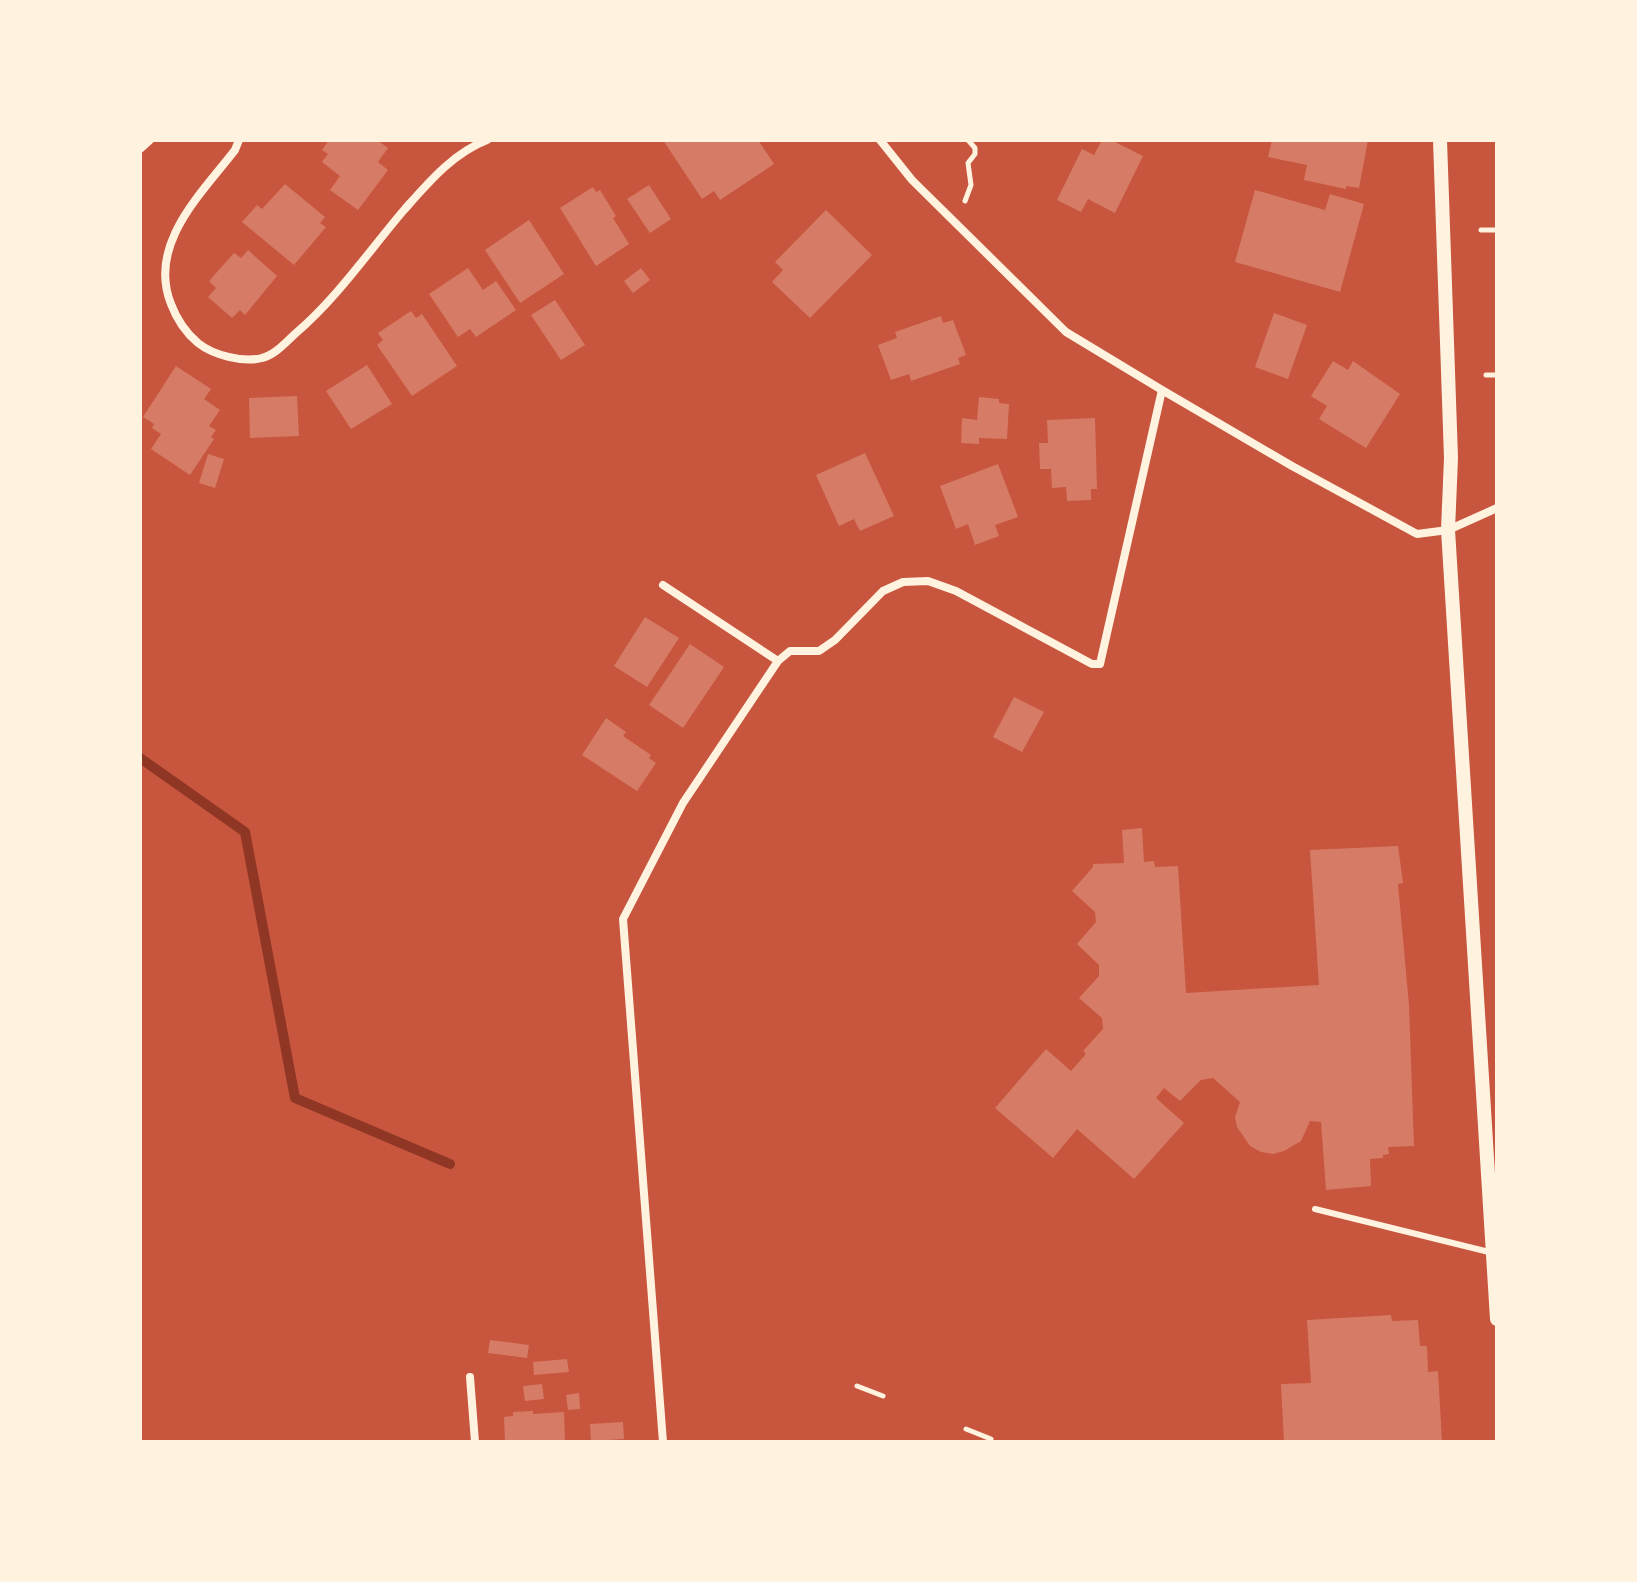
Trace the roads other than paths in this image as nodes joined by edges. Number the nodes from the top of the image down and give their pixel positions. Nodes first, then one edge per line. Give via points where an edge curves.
1 (150, 140) edge
2 (239, 140) edge
3 (487, 140) edge
4 (880, 140) edge
5 (1440, 140) edge
6 (140, 149) edge
7 (1162, 390) junction
8 (1497, 508) edge
9 (1448, 530) junction
10 (663, 585) dead end
11 (778, 661) junction
12 (1315, 1209) dead end
13 (1493, 1253) junction
14 (1497, 1319) edge
15 (470, 1377) dead end
16 (475, 1442) edge
17 (663, 1442) edge

1 - 6 street
2 - 3 street via 175,230 164,272 166,293 187,334 212,351 246,359 276,351 314,317 422,190 453,159
4 - 7 street via 912,180 1066,332
5 - 9 street via 1451,458
7 - 9 street via 1400,527 1417,534
7 - 11 street via 1100,664 928,581 903,582 883,591 819,651 790,651
8 - 9 street
9 - 13 street
10 - 11 street
11 - 17 street via 683,803 623,919
12 - 13 lane
13 - 14 street
15 - 16 street

